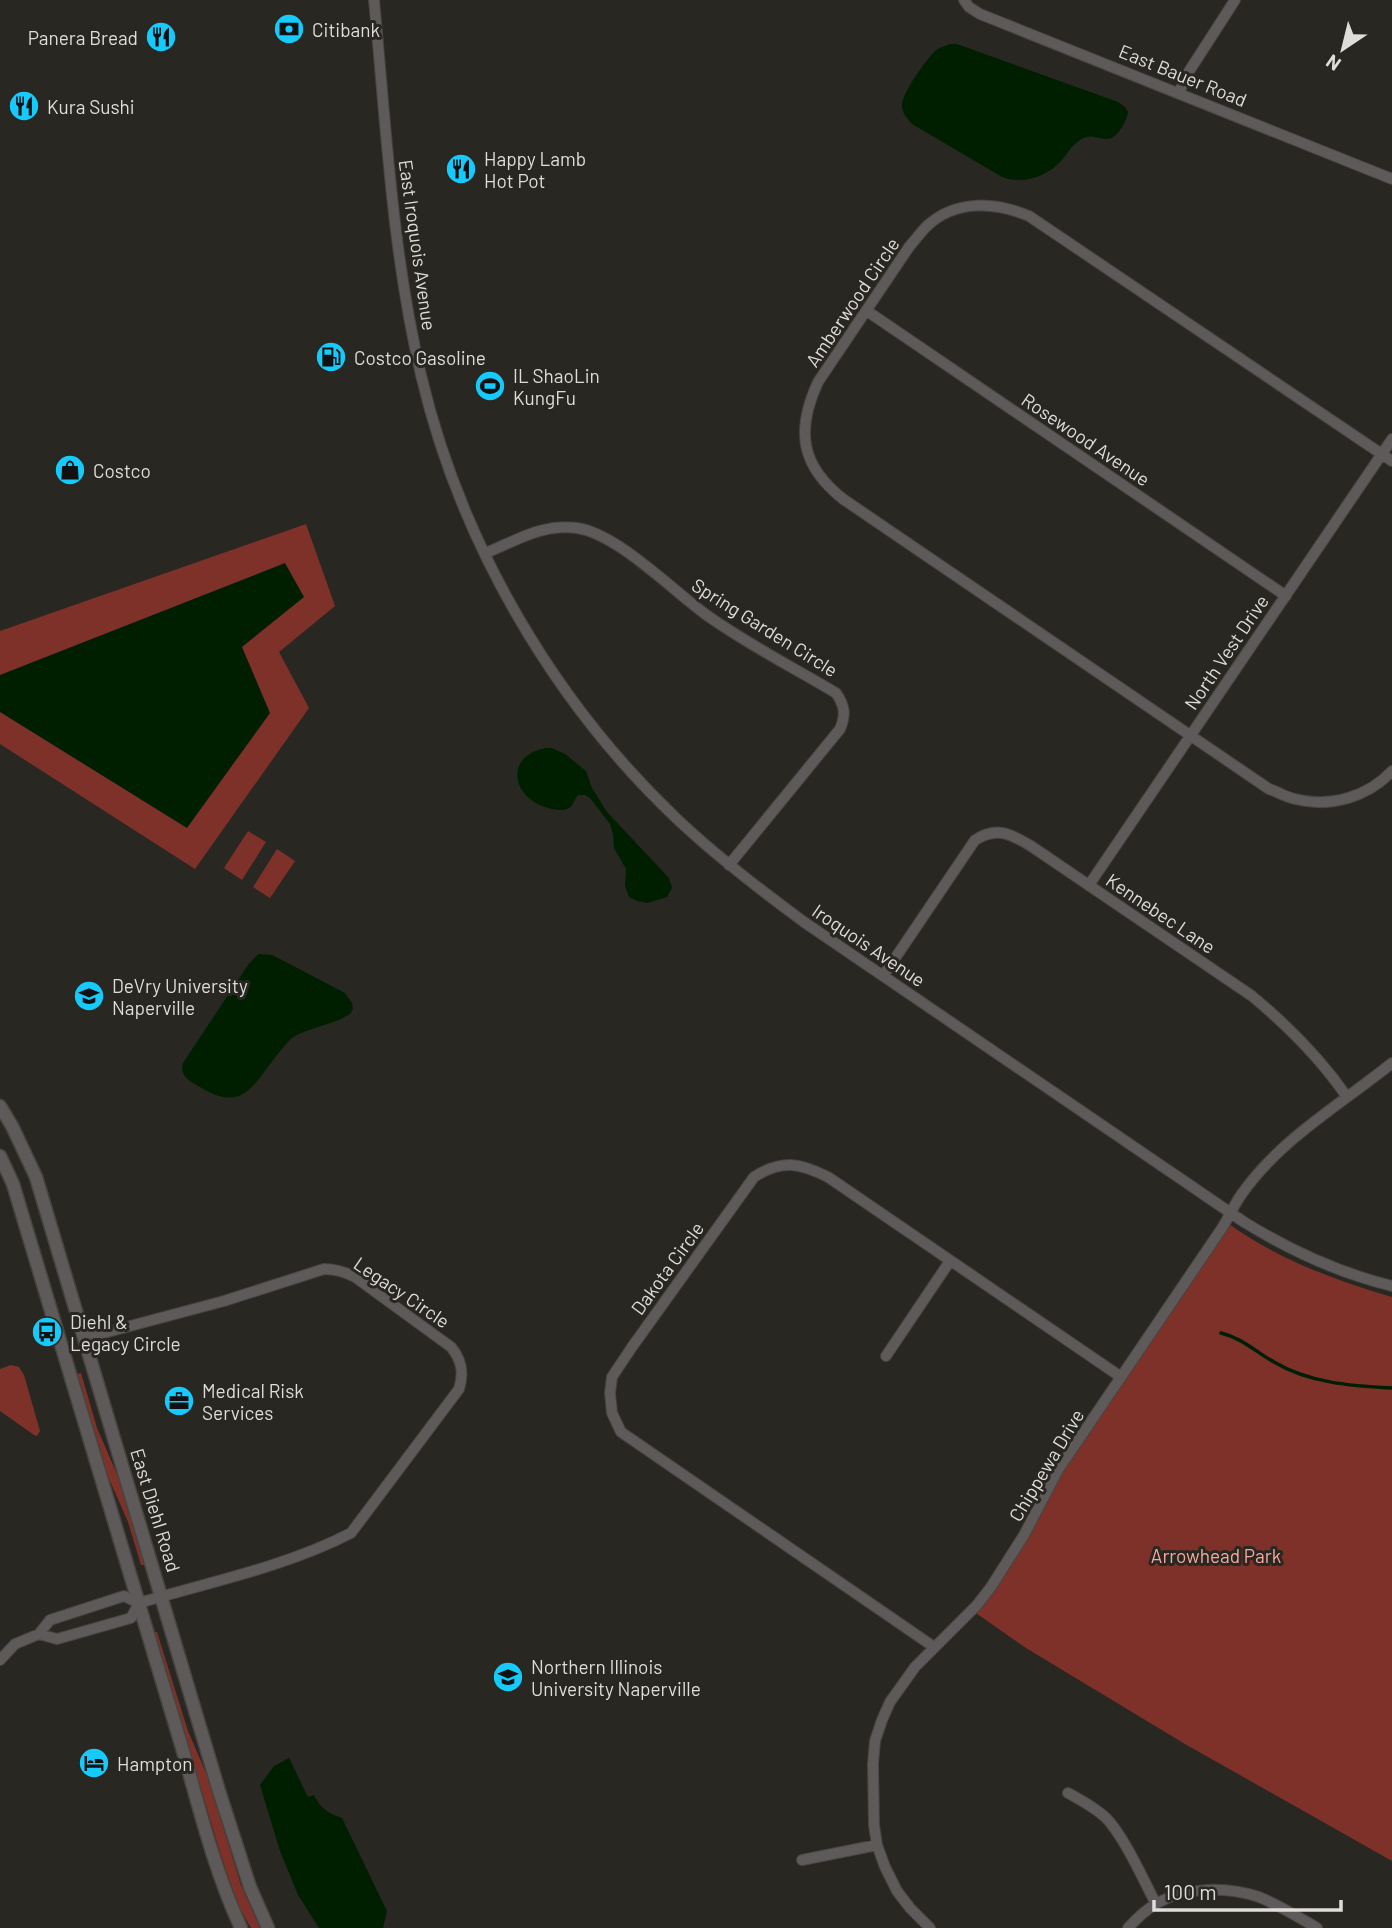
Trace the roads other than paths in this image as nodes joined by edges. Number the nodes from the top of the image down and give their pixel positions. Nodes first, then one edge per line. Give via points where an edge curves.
1 (374, 0) edge
2 (964, 0) edge
3 (1235, 0) edge
4 (1179, 93) junction
5 (1392, 179) edge
6 (867, 311) junction
7 (1392, 439) edge
8 (1381, 454) junction
9 (1392, 461) edge
10 (457, 490) joint
11 (486, 553) junction
12 (1286, 596) junction
13 (1191, 736) junction
14 (1392, 771) edge
15 (729, 865) junction
16 (1089, 885) junction
17 (883, 976) junction
18 (1392, 1063) edge
19 (1347, 1097) junction
20 (0, 1107) edge
21 (0, 1156) edge
22 (1231, 1213) junction
23 (950, 1261) junction
24 (1392, 1286) edge
25 (85, 1338) junction
26 (886, 1356) dead end
27 (1121, 1377) junction
28 (161, 1597) junction
29 (139, 1603) junction
30 (39, 1633) junction
31 (934, 1647) junction
32 (0, 1660) edge
33 (1068, 1793) dead end
34 (877, 1844) junction
35 (803, 1860) dead end
36 (1156, 1904) junction
37 (242, 1928) edge
38 (268, 1928) edge
39 (930, 1928) edge
40 (1128, 1928) edge
41 (1317, 1928) edge

1 - 10 street, East Iroquois Avenue via 400,271 421,375
2 - 4 street, East Bauer Road via 980,14
3 - 4 street
4 - 5 street, East Bauer Road
6 - 8 street, Amberwood Circle via 909,247 936,219 974,205 1012,209 1029,216
6 - 12 street, Rosewood Avenue
6 - 13 street, Amberwood Circle via 809,402 804,436 816,471 843,499
7 - 8 street, North Vest Drive
8 - 9 street, Amberwood Circle
8 - 12 street, North Vest Drive
10 - 11 street, Iroquois Avenue
11 - 15 street, Iroquois Avenue via 532,640 578,707 638,779
11 - 15 street, Spring Garden Circle via 537,531 561,527 601,536 732,632 836,693 845,714 839,729
12 - 13 street, North Vest Drive
13 - 14 street, Amberwood Circle via 1269,789 1294,799 1319,803 1346,799 1374,787
13 - 16 street, North Vest Drive
15 - 17 street, Iroquois Avenue
16 - 17 street, Kennebec Lane via 1015,836 984,834 975,840
16 - 19 street, Kennebec Lane via 1279,1018
17 - 22 street, Iroquois Avenue
18 - 19 street, Chippewa Drive
19 - 22 street, Chippewa Drive via 1285,1146 1242,1193
20 - 25 street, East Diehl Road via 36,1177
21 - 29 street via 13,1184
22 - 24 street, Iroquois Avenue via 1316,1261
22 - 27 street, Chippewa Drive
23 - 26 street
23 - 27 street, Dakota Circle
23 - 31 street, Dakota Circle via 828,1177 793,1164 765,1170 754,1177 656,1313 610,1386 612,1413 621,1432
25 - 28 street, East Diehl Road
25 - 28 street, Legacy Circle via 334,1269 355,1277 451,1347 461,1365 459,1389 351,1533 276,1563
27 - 31 street, Chippewa Drive via 1058,1470 991,1587
28 - 29 street, Legacy Circle
28 - 38 street, East Diehl Road via 243,1868
29 - 30 street via 124,1596 50,1620
29 - 30 street via 131,1618 57,1639
29 - 37 street via 223,1888
30 - 32 street via 15,1644
31 - 34 street, Chippewa Drive via 902,1683 881,1720 873,1765
33 - 36 street via 1108,1819
34 - 35 street
34 - 39 street, Chippewa Drive via 897,1891
36 - 40 street
36 - 41 street via 1197,1891 1233,1891 1260,1898

